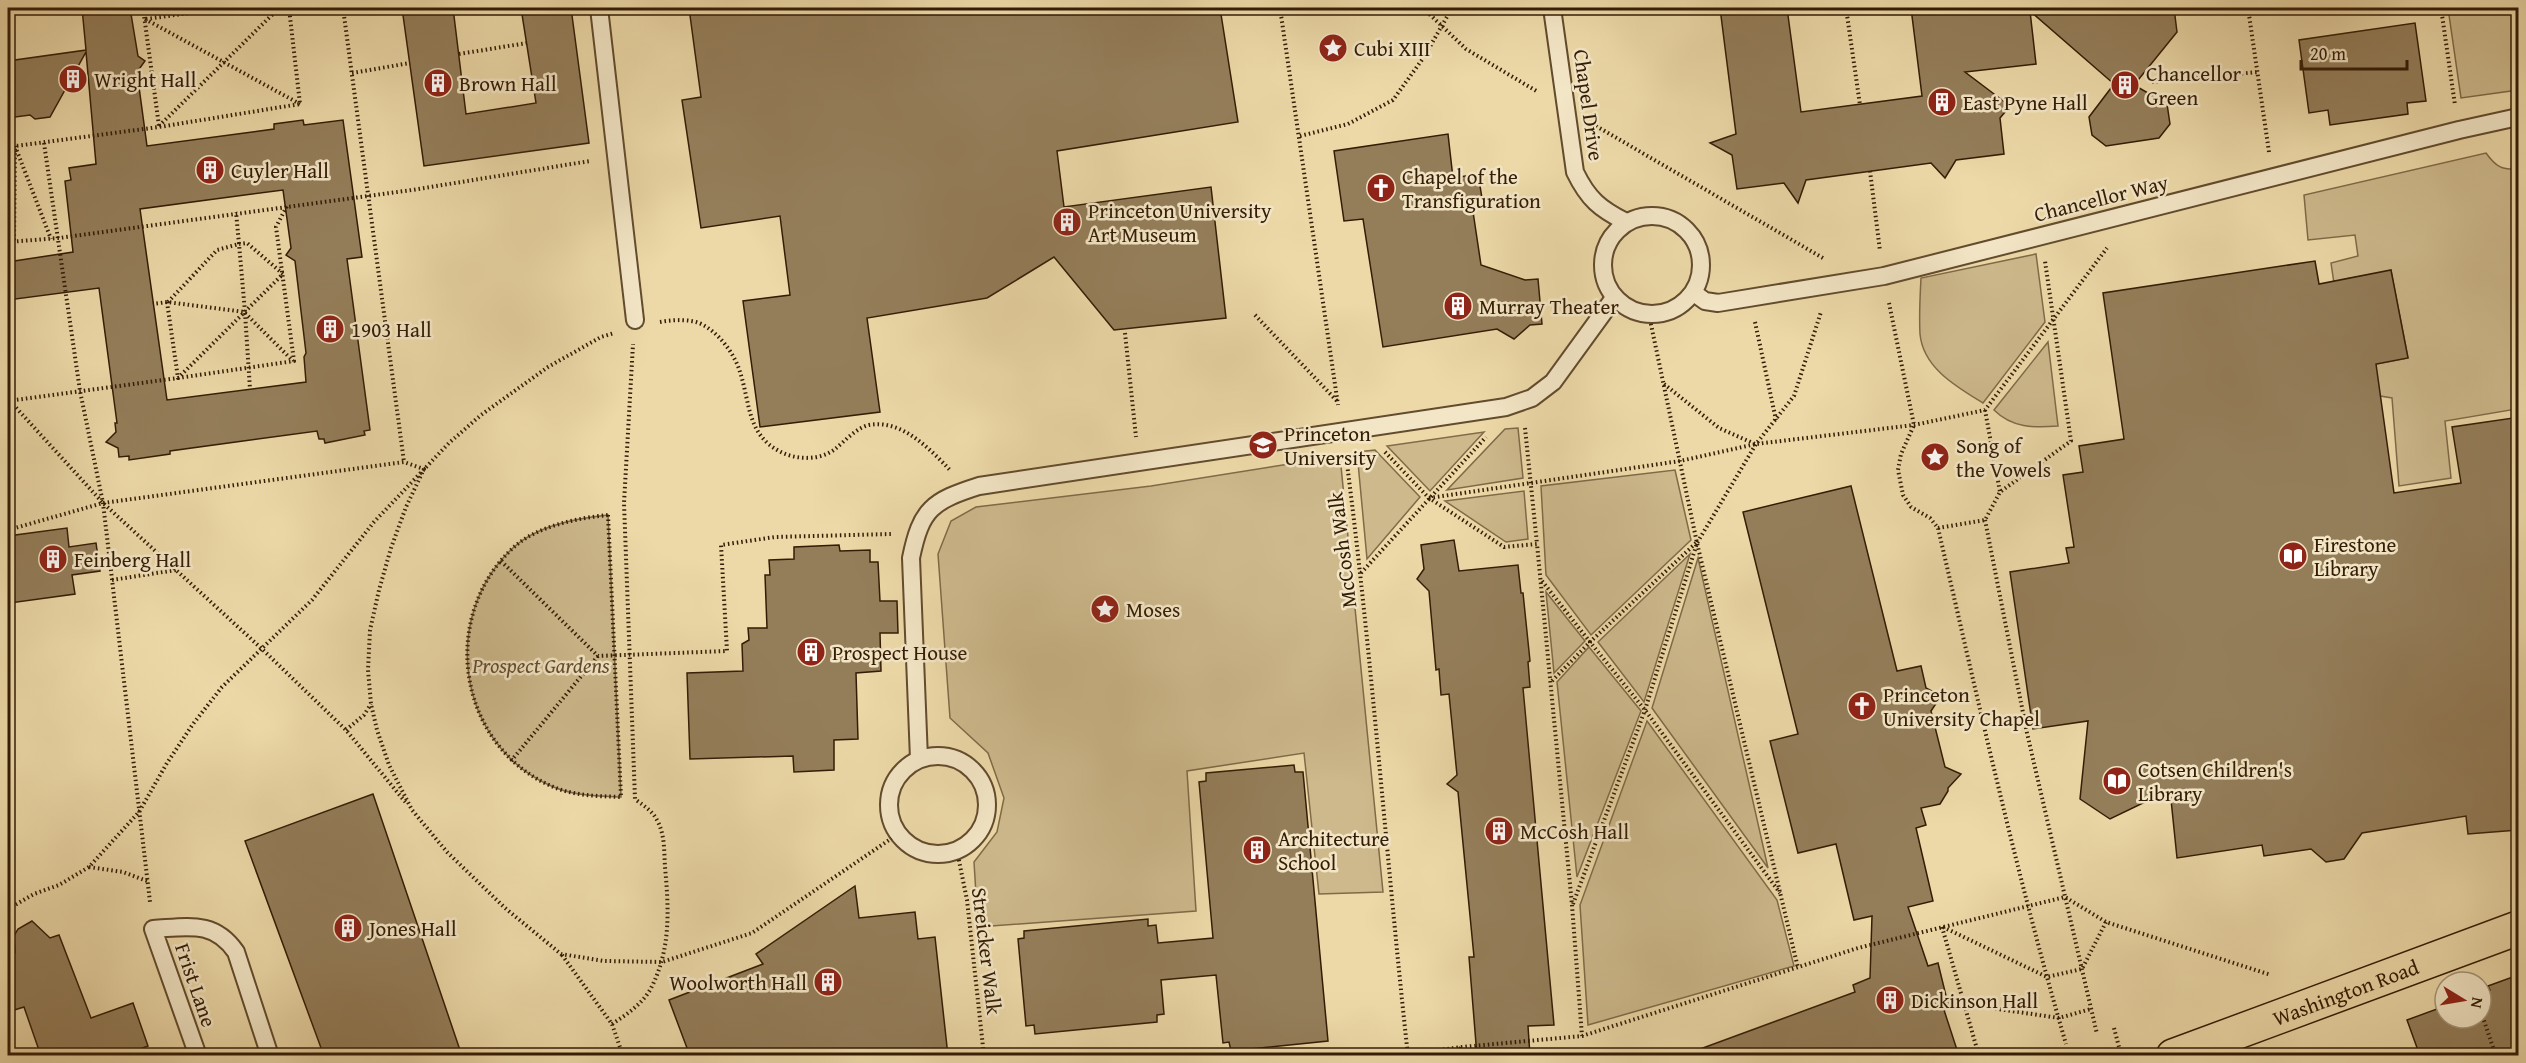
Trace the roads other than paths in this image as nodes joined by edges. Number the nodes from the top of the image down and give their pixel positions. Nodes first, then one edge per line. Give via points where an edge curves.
1 (599, 8) edge
2 (1552, 8) edge
3 (2518, 117) edge
4 (1626, 222) junction
5 (1694, 293) junction
6 (1614, 298) junction
7 (634, 323) road end
8 (919, 759) junction
9 (2518, 928) edge
10 (198, 1056) edge
11 (270, 1056) edge
12 (2173, 1056) edge

1 - 7 lane
2 - 4 lane, Chapel Drive via 1575,172 1584,191 1604,211
3 - 5 lane, Chancellor Way via 1884,276 1718,303 1705,301
4 - 5 lane via 1641,216 1658,216 1675,221 1688,231 1698,246 1701,263
4 - 6 lane via 1613,234 1602,266 1605,283
5 - 6 lane via 1666,313 1649,315 1628,309
6 - 8 lane via 1553,382 1522,402 1475,413 979,486 934,505 916,533 911,558
8 - 8 lane via 949,757 964,763 985,788 985,821 977,836 957,851 934,855 921,852 898,834 892,822 890,793 905,769
9 - 12 main road, Washington Road
10 - 11 lane, Frist Lane via 153,929 203,928 228,941 236,952

